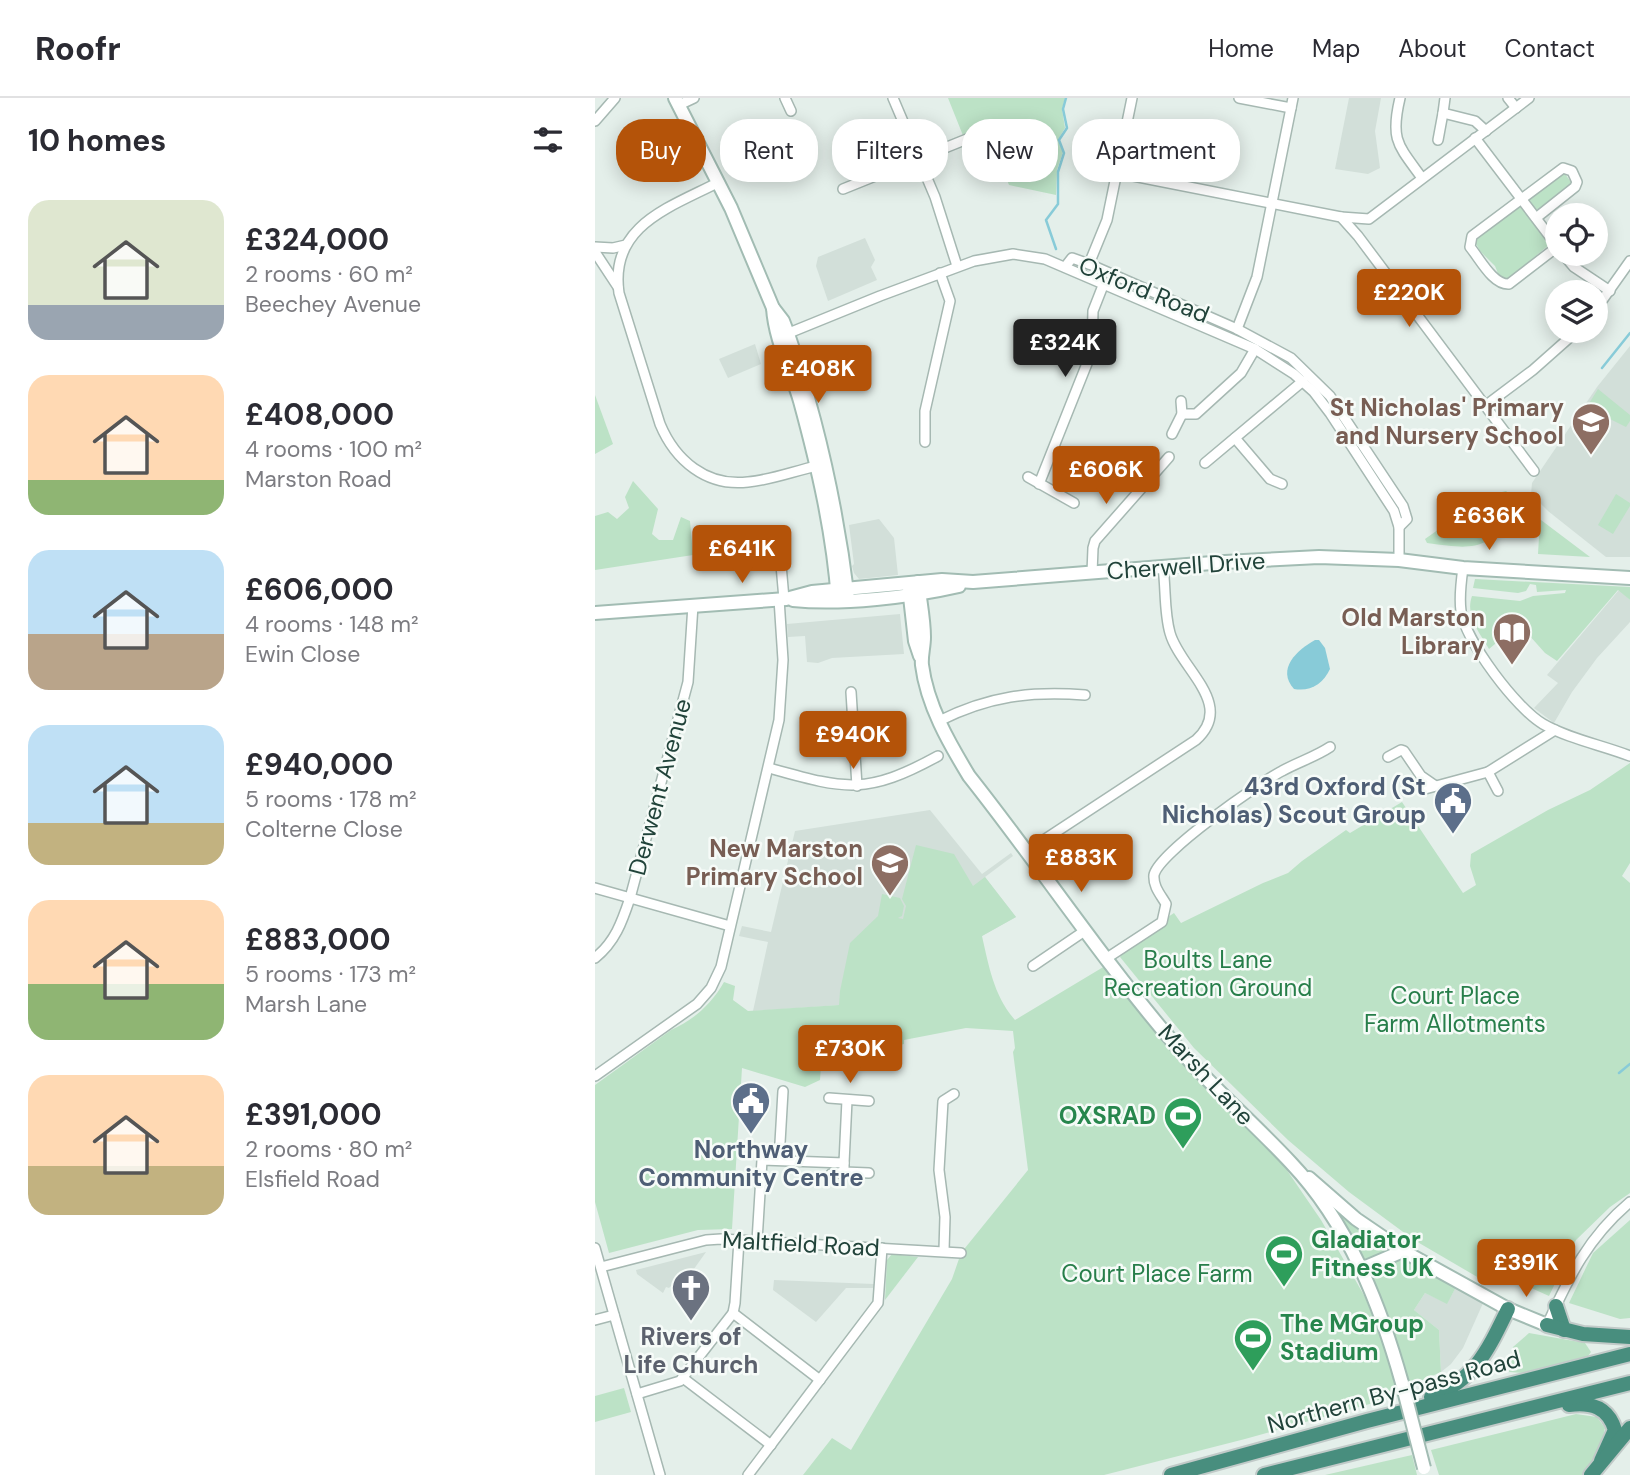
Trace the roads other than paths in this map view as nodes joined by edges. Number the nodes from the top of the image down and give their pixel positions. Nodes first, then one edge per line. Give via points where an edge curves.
1 (615, 98) edge
2 (694, 98) edge
3 (785, 98) edge
4 (893, 98) edge
5 (1132, 98) edge
6 (1239, 98) edge
7 (1400, 98) edge
8 (1445, 98) edge
9 (1509, 98) edge
10 (1529, 98) edge
11 (677, 102) edge
12 (1292, 103) edge
13 (1516, 108) junction
14 (791, 111) dead end
15 (1443, 113) junction
16 (902, 119) edge
17 (1128, 119) edge
18 (595, 121) edge
19 (1486, 131) junction
20 (1475, 138) junction
21 (1438, 140) dead end
22 (1422, 178) junction
23 (719, 182) junction
24 (861, 182) edge
25 (929, 182) edge
26 (1116, 182) edge
27 (1166, 182) edge
28 (843, 189) dead end
29 (1522, 200) junction
30 (1272, 202) junction
31 (1341, 217) junction
32 (1536, 218) junction
33 (1369, 219) junction
34 (1545, 230) edge
35 (1358, 236) junction
36 (626, 245) junction
37 (595, 250) edge
38 (1545, 256) edge
39 (1630, 261) edge
40 (1089, 264) junction
41 (957, 266) junction
42 (1573, 266) edge
43 (1065, 267) junction
44 (940, 273) junction
45 (1104, 283) junction
46 (618, 287) junction
47 (1610, 291) junction
48 (1608, 294) edge
49 (1237, 329) junction
50 (784, 336) junction
51 (1563, 343) edge
52 (1255, 349) junction
53 (1291, 358) junction
54 (1285, 367) junction
55 (1303, 381) junction
56 (1181, 401) dead end
57 (1485, 406) junction
58 (1182, 414) junction
59 (1172, 434) dead end
60 (1235, 438) junction
61 (925, 442) dead end
62 (817, 446) junction
63 (1169, 457) dead end
64 (1205, 463) dead end
65 (817, 466) junction
66 (1534, 471) dead end
67 (1028, 477) dead end
68 (1039, 484) junction
69 (1282, 484) dead end
70 (1075, 503) dead end
71 (832, 517) junction
72 (1399, 527) junction
73 (708, 545) dead end
74 (1399, 560) junction
75 (1163, 567) junction
76 (1463, 568) junction
77 (1092, 573) junction
78 (1630, 578) edge
79 (973, 582) junction
80 (914, 588) junction
81 (845, 596) junction
82 (783, 599) junction
83 (693, 605) junction
84 (595, 613) edge
85 (851, 692) dead end
86 (1085, 695) dead end
87 (939, 720) junction
88 (1555, 730) junction
89 (1330, 747) dead end
90 (938, 756) dead end
91 (1630, 756) edge
92 (1388, 757) dead end
93 (768, 768) junction
94 (1488, 772) junction
95 (857, 786) junction
96 (1498, 791) dead end
97 (1027, 851) junction
98 (595, 888) edge
99 (630, 898) junction
100 (730, 926) junction
101 (1086, 929) junction
102 (595, 958) edge
103 (1107, 958) junction
104 (1033, 966) dead end
105 (595, 1076) edge
106 (783, 1091) dead end
107 (954, 1094) dead end
108 (829, 1098) dead end
109 (847, 1100) junction
110 (869, 1101) dead end
111 (779, 1160) junction
112 (1292, 1164) junction
113 (844, 1168) junction
114 (869, 1173) dead end
115 (831, 1174) dead end
116 (1630, 1202) edge
117 (739, 1240) junction
118 (757, 1241) junction
119 (882, 1248) junction
120 (595, 1249) edge
121 (944, 1250) junction
122 (1403, 1251) junction
123 (961, 1253) dead end
124 (601, 1267) junction
125 (1360, 1269) junction
126 (1556, 1306) junction
127 (1508, 1309) junction
128 (733, 1313) junction
129 (614, 1315) junction
130 (595, 1320) edge
131 (1547, 1325) junction
132 (1564, 1330) junction
133 (1630, 1337) edge
134 (1630, 1354) edge
135 (683, 1378) junction
136 (820, 1380) junction
137 (1630, 1383) edge
138 (637, 1394) junction
139 (1517, 1412) junction
140 (1367, 1421) junction
141 (1630, 1428) edge
142 (771, 1445) junction
143 (1601, 1461) junction
144 (1425, 1471) edge
145 (660, 1475) edge
146 (748, 1475) edge
147 (1171, 1475) edge
148 (1264, 1475) edge
149 (1591, 1475) edge

1 - 18 street
2 - 11 street
3 - 14 street
4 - 16 street
5 - 17 street
6 - 12 street
7 - 22 street via 1396,137
8 - 15 street
9 - 13 street
10 - 13 street
11 - 23 main road
12 - 30 street
13 - 19 street
15 - 19 street via 1475,121
15 - 21 street
19 - 20 street
20 - 22 street
20 - 29 street
22 - 33 street
23 - 36 street via 654,215
23 - 50 main road via 773,309 774,326
24 - 28 street
25 - 41 street
26 - 40 street
27 - 30 street
29 - 32 street
29 - 32 street via 1563,169 1572,172 1575,187
29 - 38 street via 1472,236 1470,247 1505,285
30 - 31 street
30 - 49 street via 1257,277
31 - 33 street
31 - 35 street
32 - 34 street
33 - 35 street
35 - 57 street
36 - 37 street
36 - 46 street
37 - 46 street
39 - 47 street
40 - 43 street, Oxford Road via 1072,258
40 - 49 street, Oxford Road
41 - 43 street via 1013,254
41 - 44 street
42 - 47 street
43 - 45 street, Oxford Road
44 - 50 street
44 - 61 street via 950,301 925,411
45 - 52 street, Oxford Road
45 - 68 street via 1093,311 1092,351
46 - 65 street via 660,424 684,461 706,477 745,483
47 - 48 street
49 - 53 street, Oxford Road
50 - 62 main road
51 - 57 street
52 - 54 street, Oxford Road
52 - 58 street via 1241,373 1196,414
53 - 54 street
53 - 72 street, Oxford Road via 1330,396 1403,506 1407,519
54 - 55 street, Oxford Road
55 - 60 street
55 - 72 street, Oxford Road via 1385,495
56 - 58 street
57 - 66 street
58 - 59 street
60 - 64 street
60 - 69 street via 1270,479
62 - 65 main road
62 - 71 main road
63 - 77 street via 1095,541
65 - 71 main road
67 - 68 street
68 - 70 street
71 - 81 main road
72 - 74 street, Oxford Road
73 - 82 street via 734,547 777,539
74 - 75 main road, Cherwell Drive via 1319,557
74 - 76 main road, Cherwell Drive
75 - 77 main road, Cherwell Drive
75 - 97 street via 1169,631 1209,701 1209,724 1196,740
76 - 78 main road, Cherwell Drive
76 - 88 street via 1461,610 1475,644 1515,699 1532,717
77 - 79 main road, Cherwell Drive
79 - 80 main road, Cherwell Drive via 936,590
79 - 80 main road, Cherwell Drive via 941,580
80 - 81 main road, Cherwell Drive
80 - 87 main road, Marsh Lane via 915,641
81 - 82 main road, Cherwell Drive via 812,592
82 - 83 main road, Cherwell Drive
82 - 93 street via 781,703
83 - 84 main road, Cherwell Drive
83 - 99 street, Derwent Avenue via 688,682
85 - 95 street
86 - 87 street via 1003,697
87 - 97 main road, Marsh Lane via 969,776
88 - 91 street
88 - 94 street
89 - 103 street via 1271,778 1168,855 1154,877 1166,904 1162,922
90 - 95 street via 888,779
92 - 94 street via 1404,751 1430,787
93 - 95 street
93 - 100 street
94 - 96 street
97 - 101 main road, Marsh Lane
98 - 99 street
99 - 100 street
99 - 102 street, Derwent Avenue via 618,931
100 - 105 street via 712,988
101 - 103 main road, Marsh Lane
101 - 104 street
103 - 112 main road, Marsh Lane via 1181,1051
106 - 111 street
107 - 121 street via 943,1101 939,1170
108 - 109 street
109 - 110 street
109 - 113 street
111 - 113 street
111 - 118 street via 762,1160
112 - 122 main road via 1356,1219
112 - 125 main road, Marsh Lane via 1333,1220
113 - 114 street
113 - 115 street
116 - 126 street via 1591,1241
117 - 118 street, Maltfield Road
117 - 124 street, Maltfield Road via 706,1240
117 - 128 street
118 - 119 street, Maltfield Road
119 - 121 street, Maltfield Road
119 - 136 street via 878,1303
120 - 124 street
121 - 123 street, Maltfield Road
122 - 125 main road
122 - 127 main road
124 - 129 street
125 - 144 main road, Marsh Lane, bridge via 1378,1305
126 - 131 street
126 - 132 highway
127 - 131 main road
127 - 140 highway via 1488,1350 1449,1390
128 - 135 street
128 - 136 street
129 - 130 street
129 - 138 street
131 - 132 highway
132 - 133 highway
134 - 140 highway, Northern By-pass Road
135 - 138 street
135 - 142 street
136 - 142 street
137 - 139 highway, Northern By-pass Road
138 - 145 street
139 - 143 highway via 1575,1404 1605,1410 1615,1430
139 - 148 highway, Northern By-pass Road
140 - 147 highway, Northern By-pass Road
141 - 143 highway
142 - 146 street
143 - 149 highway

